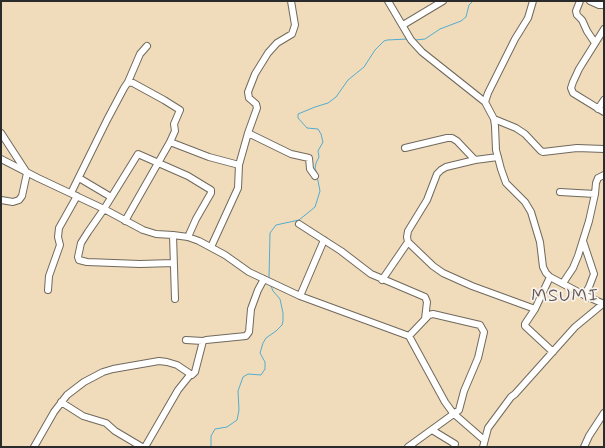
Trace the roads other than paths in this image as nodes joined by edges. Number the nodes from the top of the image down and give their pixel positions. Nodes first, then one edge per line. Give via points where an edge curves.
1 (291, 1) edge
2 (389, 1) edge
3 (443, 1) edge
4 (534, 1) edge
5 (580, 1) edge
6 (590, 1) edge
7 (604, 2) edge
8 (403, 25) junction
9 (604, 29) edge
10 (595, 43) junction
11 (147, 46) dead end
12 (128, 82) junction
13 (604, 100) edge
14 (485, 102) junction
15 (601, 110) edge
16 (494, 119) junction
17 (1, 133) edge
18 (248, 133) junction
19 (170, 142) junction
20 (406, 148) dead end
21 (604, 149) edge
22 (498, 157) junction
23 (1, 159) edge
24 (475, 160) junction
25 (158, 164) junction
26 (239, 165) junction
27 (27, 173) junction
28 (604, 175) edge
29 (315, 176) dead end
30 (79, 178) junction
31 (560, 192) dead end
32 (74, 194) junction
33 (595, 194) junction
34 (111, 197) junction
35 (1, 200) edge
36 (104, 209) junction
37 (125, 221) junction
38 (300, 224) dead end
39 (173, 235) junction
40 (188, 237) junction
41 (324, 240) junction
42 (582, 241) junction
43 (408, 242) junction
44 (211, 247) junction
45 (173, 262) junction
46 (550, 277) junction
47 (265, 280) junction
48 (382, 280) junction
49 (563, 283) junction
50 (48, 290) dead end
51 (584, 295) junction
52 (300, 296) junction
53 (175, 299) dead end
54 (603, 306) edge
55 (535, 309) junction
56 (425, 319) junction
57 (409, 336) junction
58 (186, 340) dead end
59 (203, 341) junction
60 (553, 352) junction
61 (190, 375) junction
62 (61, 402) junction
63 (453, 413) junction
64 (604, 413) edge
65 (432, 430) junction
66 (484, 445) edge
67 (36, 446) edge
68 (143, 447) edge
69 (408, 447) edge
70 (454, 447) edge
71 (584, 447) edge

1 - 18 street via 295,25 292,34 277,43 268,53 248,92 249,98 257,106
2 - 8 street
3 - 8 street
4 - 14 street via 528,18 515,38
5 - 10 street via 576,15 582,20
6 - 7 street via 599,5
8 - 14 street via 411,40 422,52
9 - 10 street
10 - 15 street via 571,88 572,93
11 - 12 street via 140,54
12 - 19 street via 180,109
12 - 30 street
13 - 15 street
14 - 16 street
16 - 21 street via 525,134 543,152 577,148
16 - 22 street
17 - 27 street
18 - 26 street
18 - 29 street via 291,154 309,158 310,169
19 - 25 street
19 - 26 street
20 - 24 street via 452,138
22 - 24 street
22 - 46 street via 506,183 531,212 540,242 543,267
23 - 27 street
24 - 43 street via 441,170 408,231
25 - 34 street via 138,154
25 - 37 street
25 - 40 street via 188,176 211,190
26 - 44 street via 238,188
27 - 32 street
27 - 35 street via 19,200
28 - 33 street via 598,178
30 - 32 street
30 - 34 street
31 - 33 street
32 - 36 street
32 - 50 street via 60,228 60,246 49,276
33 - 42 street
34 - 36 street
36 - 37 street
36 - 45 street via 81,244 79,260 128,264
37 - 39 street via 150,233
38 - 41 street
39 - 40 street
39 - 45 street
40 - 44 street
41 - 48 street
41 - 52 street
42 - 49 street via 576,262
42 - 51 street via 594,274
43 - 48 street
43 - 55 street via 432,266 443,273
44 - 47 street
45 - 53 street
46 - 49 street
46 - 55 street
47 - 52 street
47 - 59 street via 251,309 249,332 246,336
48 - 56 street via 425,297
49 - 51 street
51 - 54 street
52 - 57 street
54 - 60 street via 575,328
55 - 60 street via 525,326
56 - 57 street
56 - 63 street via 429,315 438,314 475,324 484,332 478,358 459,410
57 - 63 street
58 - 59 street
59 - 61 street via 194,374
60 - 66 street via 511,397 488,428
61 - 62 street via 177,365 167,362 124,366 103,372 84,382
61 - 68 street
62 - 67 street
62 - 68 street via 83,416 106,423
63 - 65 street
63 - 66 street
64 - 71 street via 588,436
65 - 69 street
65 - 70 street via 455,444

